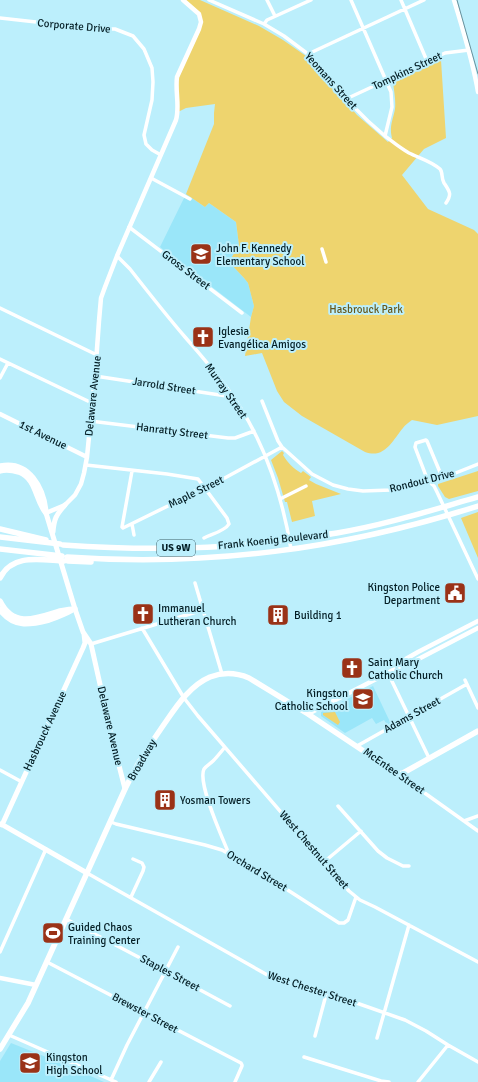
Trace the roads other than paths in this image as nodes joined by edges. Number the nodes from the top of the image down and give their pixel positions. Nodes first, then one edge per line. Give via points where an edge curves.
1 (183, 0) edge
2 (209, 0) edge
3 (268, 0) edge
4 (311, 0) edge
5 (351, 0) edge
6 (401, 0) edge
7 (424, 0) edge
8 (454, 0) edge
9 (405, 9) junction
10 (275, 16) junction
11 (0, 18) edge
12 (264, 24) junction
13 (364, 28) junction
14 (469, 50) junction
15 (308, 54) junction
16 (427, 61) junction
17 (387, 80) junction
18 (478, 92) edge
19 (346, 99) junction
20 (385, 136) junction
21 (161, 155) junction
22 (151, 178) junction
23 (190, 199) dead end
24 (446, 203) dead end
25 (129, 227) junction
26 (322, 249) dead end
27 (117, 256) junction
28 (326, 262) dead end
29 (0, 308) edge
30 (242, 313) dead end
31 (97, 355) junction
32 (0, 359) edge
33 (8, 363) junction
34 (95, 376) junction
35 (0, 378) edge
36 (233, 397) junction
37 (262, 401) dead end
38 (92, 403) junction
39 (0, 414) edge
40 (90, 421) junction
41 (254, 431) junction
42 (282, 448) junction
43 (86, 457) junction
44 (265, 457) junction
45 (478, 464) edge
46 (86, 465) junction
47 (0, 466) edge
48 (0, 471) edge
49 (132, 471) junction
50 (442, 477) junction
51 (428, 481) junction
52 (306, 486) dead end
53 (205, 487) junction
54 (478, 497) edge
55 (280, 499) junction
56 (65, 505) junction
57 (444, 506) junction
58 (478, 506) edge
59 (46, 513) junction
60 (448, 515) junction
61 (132, 524) junction
62 (0, 529) edge
63 (53, 535) junction
64 (134, 535) dead end
65 (0, 537) edge
66 (204, 538) dead end
67 (290, 540) junction
68 (62, 544) junction
69 (0, 549) edge
70 (291, 549) junction
71 (65, 559) junction
72 (0, 578) edge
73 (478, 579) edge
74 (195, 583) dead end
75 (0, 602) edge
76 (75, 609) junction
77 (0, 610) edge
78 (203, 610) junction
79 (478, 621) edge
80 (142, 628) junction
81 (478, 628) edge
82 (83, 632) junction
83 (91, 644) junction
84 (402, 665) junction
85 (388, 673) junction
86 (222, 674) junction
87 (465, 680) dead end
88 (467, 684) junction
89 (184, 698) junction
90 (478, 708) edge
91 (308, 714) junction
92 (409, 717) junction
93 (478, 731) edge
94 (357, 746) junction
95 (225, 747) junction
96 (429, 758) junction
97 (0, 770) edge
98 (398, 774) junction
99 (22, 782) junction
100 (125, 789) junction
101 (338, 806) dead end
102 (478, 816) edge
103 (464, 820) junction
104 (111, 822) junction
105 (1, 826) edge
106 (361, 831) junction
107 (478, 831) edge
108 (46, 849) junction
109 (229, 854) junction
110 (133, 859) dead end
111 (324, 862) junction
112 (409, 866) dead end
113 (87, 873) junction
114 (131, 897) junction
115 (356, 897) junction
116 (66, 920) junction
117 (409, 925) junction
118 (178, 947) dead end
119 (0, 952) edge
120 (47, 962) junction
121 (478, 962) edge
122 (165, 971) junction
123 (0, 978) edge
124 (36, 985) junction
125 (326, 995) junction
126 (230, 1006) dead end
127 (144, 1012) junction
128 (383, 1012) junction
129 (9, 1035) junction
130 (315, 1036) dead end
131 (377, 1038) dead end
132 (448, 1045) junction
133 (0, 1049) edge
134 (304, 1057) dead end
135 (161, 1062) dead end
136 (478, 1062) edge
137 (111, 1080) junction
138 (116, 1082) edge
139 (149, 1082) edge
140 (235, 1082) edge
141 (389, 1082) edge
142 (418, 1082) edge

1 - 21 street, Delaware Avenue via 199,14 201,22 177,77 178,112
2 - 12 street, Yeomans Street
3 - 10 street
4 - 10 street
5 - 13 street
6 - 9 street
7 - 9 street
8 - 14 street
9 - 13 street
9 - 16 street
10 - 12 street
11 - 21 street, Corporate Drive via 115,29 133,36 144,49 152,68 152,100 144,135 146,144
12 - 15 street, Yeomans Street
13 - 15 street
13 - 17 street
14 - 16 street, Tompkins Street via 445,53
14 - 18 street
15 - 19 street, Yeomans Street
16 - 17 street, Tompkins Street
17 - 19 street, Tompkins Street
17 - 20 street via 392,107
19 - 20 street, Yeomans Street
20 - 24 street, Yeomans Street via 399,147 440,169 442,180 450,193
21 - 22 street, Delaware Avenue
22 - 23 street
22 - 25 street, Delaware Avenue
25 - 27 street, Delaware Avenue
25 - 30 street, Gross Street
26 - 28 street
27 - 31 street, Delaware Avenue via 101,298
27 - 36 street, Murray Street via 141,282
29 - 31 street
31 - 34 street, Delaware Avenue
32 - 33 street
33 - 35 street
33 - 38 street
34 - 36 street, Jarrold Street
34 - 38 street, Delaware Avenue
36 - 41 street, Murray Street
37 - 42 street, Rondout Drive
38 - 40 street, Delaware Avenue
39 - 43 street, 1st Avenue
40 - 41 street, Hanratty Street via 228,438
40 - 43 street, Delaware Avenue
41 - 44 street, Murray Street
42 - 44 street
42 - 51 street, Rondout Drive via 317,477 332,485 348,489 391,490
43 - 46 street, Delaware Avenue
44 - 53 street, Maple Street
44 - 55 street, Murray Street
45 - 50 street, Rondout Drive
46 - 49 street
46 - 56 street, Delaware Avenue via 78,490
47 - 59 main road via 19,467 32,476 40,489
48 - 59 main road via 13,470 26,476
49 - 53 street via 196,479
49 - 61 street, Maple Street via 122,527
50 - 51 street, Rondout Drive
50 - 51 street via 428,441 424,440 416,443 415,447
51 - 57 street via 434,486
52 - 55 street
53 - 61 street, Maple Street
53 - 66 street via 227,518 229,526
54 - 57 main road, Frank Koenig Boulevard / US 9W
55 - 67 street, Murray Street
56 - 59 street, Delaware Avenue
56 - 63 main road via 55,517
57 - 60 street
57 - 67 main road, Frank Koenig Boulevard / US 9W via 357,529
58 - 60 main road, Frank Koenig Boulevard / US 9W
59 - 63 main road, Delaware Avenue
60 - 70 main road, Frank Koenig Boulevard / US 9W via 361,537
60 - 73 street
61 - 64 street
62 - 68 main road
63 - 76 main road, Delaware Avenue
65 - 68 main road, Frank Koenig Boulevard / US 9W
67 - 68 main road, Frank Koenig Boulevard / US 9W via 195,547 128,548
67 - 70 street, Murray Street
69 - 71 main road, Frank Koenig Boulevard / US 9W
70 - 71 main road, Frank Koenig Boulevard / US 9W via 173,559
71 - 72 main road via 20,561 7,568
74 - 78 street
75 - 76 main road via 8,613 24,620
76 - 77 main road via 27,625 10,619
76 - 82 main road, Delaware Avenue
78 - 80 street
78 - 86 street
79 - 84 street via 404,660
80 - 83 street
80 - 89 street, West Chestnut Street
81 - 84 street via 407,665
82 - 83 main road, Delaware Avenue
82 - 99 main road, Hasbrouck Avenue via 83,648
83 - 100 main road, Delaware Avenue
84 - 85 street
85 - 91 street
85 - 92 street
86 - 89 main road, Broadway via 203,681
86 - 91 main road, Broadway via 249,678
87 - 88 street
88 - 90 street
88 - 92 street, Adams Street
89 - 95 street, West Chestnut Street
89 - 100 main road, Broadway via 150,745
91 - 94 main road, McEntee Street
92 - 94 street, Adams Street
92 - 96 street
93 - 96 main road
94 - 98 main road, McEntee Street
95 - 109 street via 203,770 202,775 205,792
95 - 111 street, West Chestnut Street
96 - 98 main road
97 - 99 street
98 - 103 street, McEntee Street
99 - 105 main road, Hasbrouck Avenue
100 - 104 main road, Broadway
101 - 106 street
102 - 103 street
103 - 107 street, McEntee Street
104 - 109 street, Orchard Street via 205,845
104 - 113 main road, Broadway
105 - 108 main road
106 - 111 street
106 - 112 street via 387,858
108 - 113 main road
108 - 119 street
109 - 115 street, Orchard Street via 339,923 348,920
110 - 114 street via 144,867
111 - 115 street, West Chestnut Street
113 - 114 street, West Chester Street
113 - 116 main road, Broadway
114 - 125 street, West Chester Street via 271,978
115 - 117 street, West Chestnut Street
116 - 120 main road, Broadway
116 - 122 street, Staples Street
117 - 121 street, West Chestnut Street
117 - 128 street
118 - 122 street
120 - 124 main road, Broadway
120 - 127 street, Brewster Street
122 - 126 street, Staples Street
122 - 127 street
123 - 124 street
124 - 129 main road, Broadway via 23,1014
125 - 128 street, West Chester Street
125 - 130 street
127 - 137 street
127 - 140 street, Brewster Street via 242,1065
128 - 131 street
128 - 132 street, West Chester Street via 426,1030
129 - 133 main road, Broadway
129 - 137 street
132 - 136 street, West Chester Street
132 - 142 street
134 - 141 street
135 - 139 street
137 - 138 street

